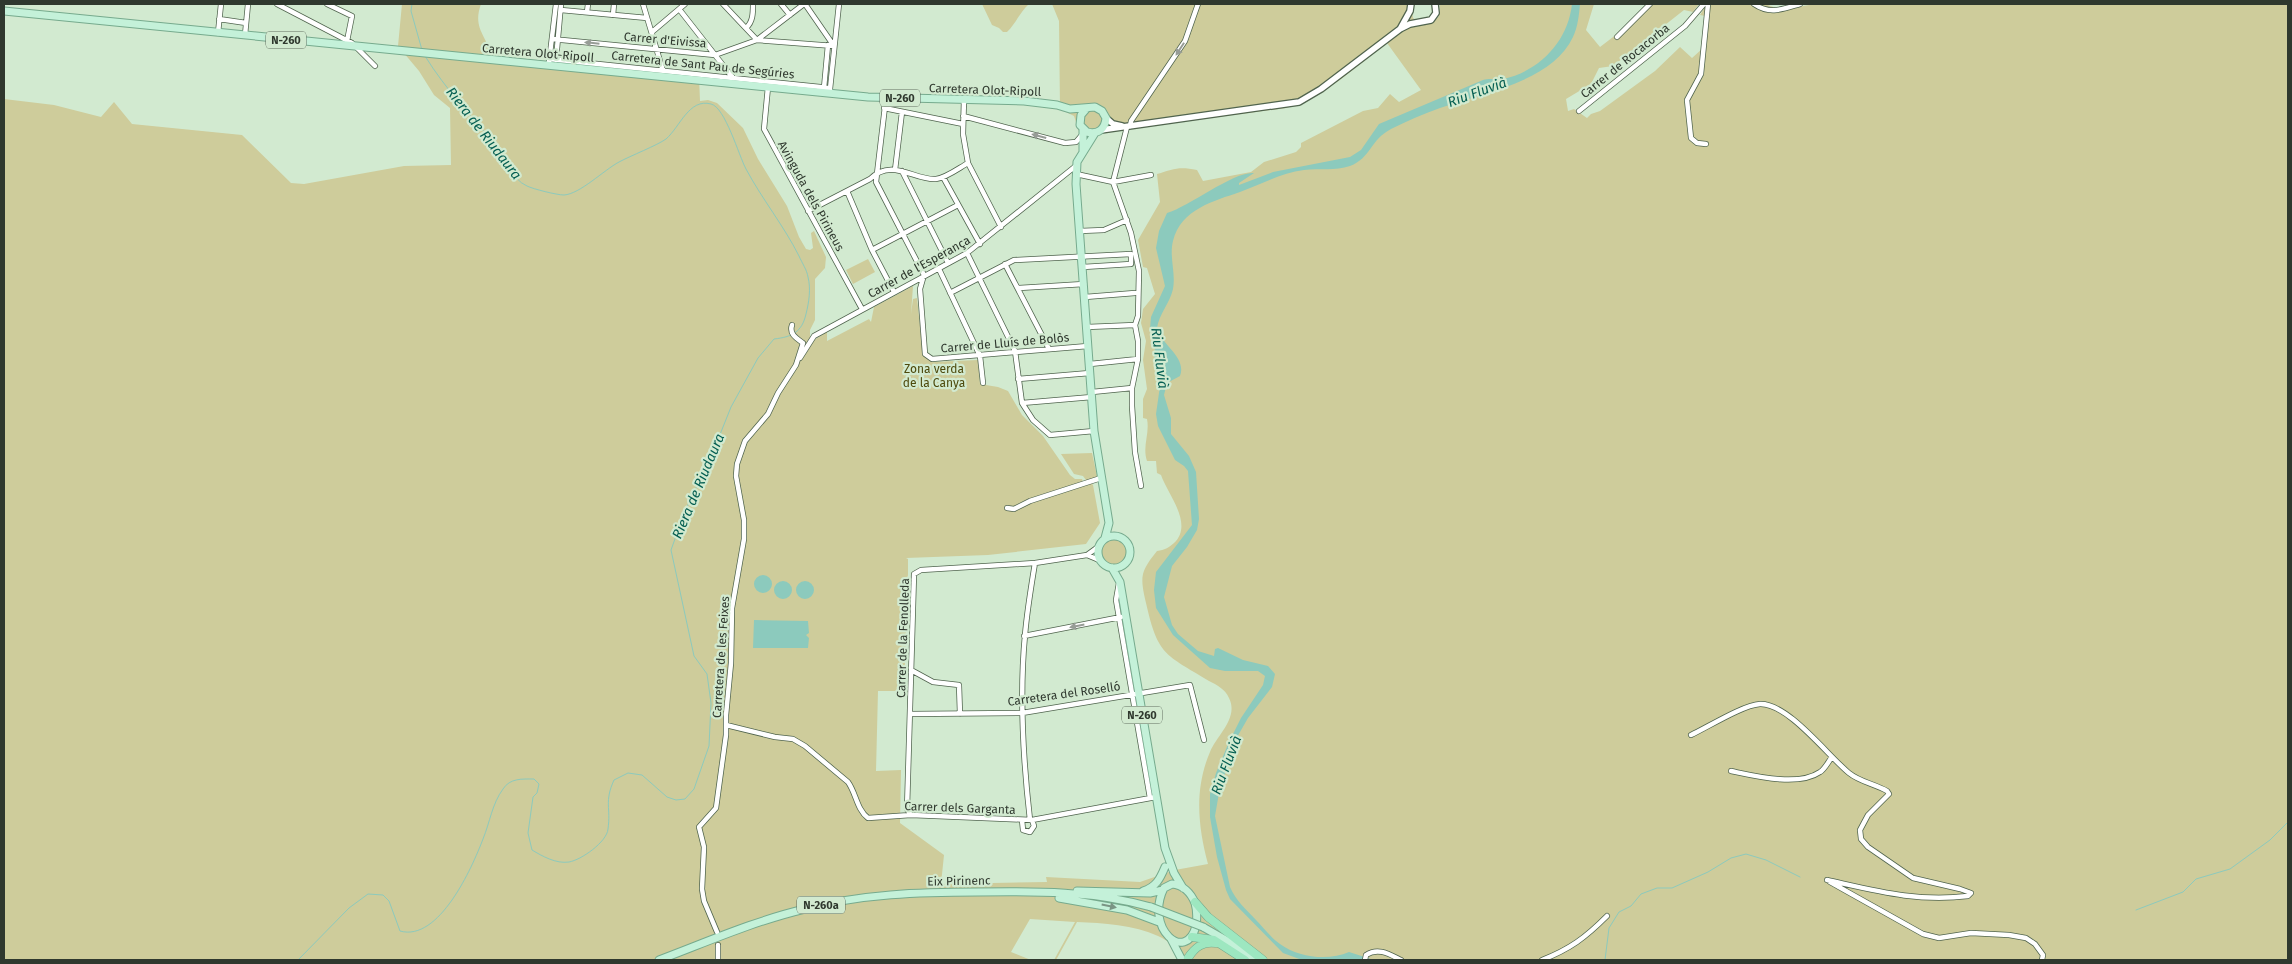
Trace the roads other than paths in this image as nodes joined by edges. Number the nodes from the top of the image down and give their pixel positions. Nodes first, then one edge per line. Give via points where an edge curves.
1 (221, 4) edge
2 (248, 4) edge
3 (277, 4) edge
4 (328, 4) edge
5 (556, 4) edge
6 (561, 4) edge
7 (588, 4) edge
8 (614, 4) edge
9 (643, 4) edge
10 (685, 4) edge
11 (723, 4) edge
12 (753, 4) edge
13 (781, 4) edge
14 (805, 4) edge
15 (839, 4) edge
16 (1198, 4) edge
17 (1411, 4) edge
18 (1440, 4) edge
19 (1650, 4) edge
20 (1704, 4) edge
21 (1708, 4) edge
22 (1754, 4) edge
23 (1800, 4) edge
24 (1793, 5) edge
25 (1436, 7) edge
26 (679, 9) junction
27 (561, 10) junction
28 (4, 11) edge
29 (1410, 11) junction
30 (587, 12) junction
31 (613, 14) junction
32 (790, 15) junction
33 (647, 18) junction
34 (219, 19) junction
35 (246, 22) junction
36 (1420, 22) junction
37 (746, 28) junction
38 (1400, 29) junction
39 (652, 32) junction
40 (218, 33) junction
41 (245, 36) junction
42 (1617, 37) dead end
43 (555, 40) junction
44 (758, 40) junction
45 (347, 43) junction
46 (828, 45) junction
47 (834, 46) junction
48 (356, 47) junction
49 (657, 50) junction
50 (715, 55) junction
51 (550, 60) junction
52 (556, 60) junction
53 (375, 66) dead end
54 (663, 71) junction
55 (733, 78) junction
56 (768, 87) junction
57 (824, 88) junction
58 (830, 91) junction
59 (886, 98) junction
60 (964, 99) junction
61 (884, 108) junction
62 (1087, 108) junction
63 (1070, 109) junction
64 (1578, 111) dead end
65 (902, 112) junction
66 (963, 116) junction
67 (1080, 118) junction
68 (1106, 118) junction
69 (963, 124) junction
70 (1129, 126) junction
71 (1083, 131) junction
72 (1098, 132) junction
73 (1706, 144) dead end
74 (1083, 152) junction
75 (968, 163) junction
76 (1077, 165) junction
77 (895, 170) junction
78 (902, 171) junction
79 (876, 172) junction
80 (1076, 174) junction
81 (1152, 175) dead end
82 (943, 177) junction
83 (1113, 182) junction
84 (847, 191) junction
85 (958, 206) junction
86 (808, 211) junction
87 (1127, 220) junction
88 (928, 222) junction
89 (1001, 227) junction
90 (1080, 231) junction
91 (902, 236) junction
92 (980, 244) junction
93 (872, 250) junction
94 (1136, 252) junction
95 (967, 253) junction
96 (1130, 254) junction
97 (1082, 257) junction
98 (948, 263) junction
99 (1005, 264) junction
100 (1082, 267) junction
101 (938, 269) junction
102 (924, 276) junction
103 (979, 278) junction
104 (1084, 284) junction
105 (1018, 288) junction
106 (894, 292) junction
107 (950, 293) junction
108 (1135, 293) dead end
109 (1085, 297) junction
110 (862, 309) junction
111 (792, 325) dead end
112 (1135, 325) junction
113 (1087, 327) junction
114 (1088, 346) junction
115 (1049, 349) junction
116 (1015, 352) junction
117 (980, 356) junction
118 (1138, 359) junction
119 (1090, 364) junction
120 (796, 366) junction
121 (1090, 373) junction
122 (1018, 379) junction
123 (983, 383) dead end
124 (1132, 388) junction
125 (1092, 395) junction
126 (1022, 403) junction
127 (1094, 431) junction
128 (1101, 478) junction
129 (1141, 486) dead end
130 (1006, 508) dead end
131 (1109, 523) junction
132 (1119, 536) junction
133 (1105, 538) junction
134 (1098, 547) junction
135 (1087, 555) junction
136 (1099, 560) junction
137 (1035, 562) junction
138 (1123, 566) junction
139 (1112, 568) junction
140 (1120, 582) junction
141 (1122, 617) junction
142 (1024, 636) junction
143 (911, 670) junction
144 (1135, 693) junction
145 (1022, 712) junction
146 (910, 714) junction
147 (960, 714) junction
148 (726, 724) junction
149 (1690, 735) dead end
150 (1204, 740) dead end
151 (1832, 757) junction
152 (1731, 771) dead end
153 (1153, 798) junction
154 (912, 815) junction
155 (1022, 820) junction
156 (1031, 820) junction
157 (1165, 848) junction
158 (1165, 867) junction
159 (1183, 888) junction
160 (1164, 889) junction
161 (992, 892) junction
162 (1040, 892) junction
163 (1135, 893) junction
164 (1195, 902) junction
165 (1606, 916) dead end
166 (1159, 922) junction
167 (717, 932) dead end
168 (1191, 937) junction
169 (1171, 939) junction
170 (1223, 945) junction
171 (718, 946) dead end
172 (684, 951) junction
173 (1365, 958) edge
174 (659, 960) edge
175 (669, 960) edge
176 (718, 960) edge
177 (1186, 960) edge
178 (1245, 960) edge
179 (1255, 960) edge
180 (1263, 960) edge
181 (1401, 960) edge
182 (1542, 960) edge
183 (2042, 960) edge

1 - 34 street
2 - 35 street
3 - 45 street
4 - 45 street via 352,16
5 - 43 street
6 - 27 street
7 - 30 street
8 - 31 street
9 - 33 street
10 - 26 street
11 - 37 street
12 - 37 street via 753,15
13 - 32 street
14 - 32 street
14 - 47 street
15 - 47 street
16 -> 70 street via 1185,41
17 - 29 street
18 - 25 street
19 - 42 street
20 - 64 street, Carrer de Rocacorba via 1685,26
21 - 73 street via 1701,74 1687,100 1691,138
22 - 24 street via 1772,12
23 - 24 street
25 - 36 street via 1431,20
26 - 39 street
26 - 50 street
27 - 30 street
27 - 43 street
28 - 40 main road, Carretera Olot-Ripoll / N-260
29 - 36 street via 1412,17
29 - 38 street
30 - 31 street
31 - 33 street
32 - 44 street
33 - 39 street
34 - 35 street
34 - 40 street
35 - 41 street
36 - 38 street
37 - 44 street
38 - 70 street via 1320,90 1299,102
39 - 49 street
40 - 41 main road, Carretera Olot-Ripoll / N-260
41 - 45 main road, Carretera Olot-Ripoll / N-260
49 -> 43 street, Carrer d'Eivissa
43 - 51 street
43 - 52 street
44 - 46 street, Carrer d'Eivissa
44 - 50 street, Carrer d'Eivissa
45 - 48 main road, Carretera Olot-Ripoll / N-260
46 - 47 street, Carrer d'Eivissa
46 - 57 street
47 - 58 street
48 - 51 main road, Carretera Olot-Ripoll / N-260
48 - 53 street
49 - 50 street, Carrer d'Eivissa
49 - 54 street
50 - 55 street
51 - 52 street, Carretera de Sant Pau de Segúries
51 - 56 main road, Carretera Olot-Ripoll / N-260
52 - 54 street, Carretera de Sant Pau de Segúries
54 - 55 street, Carretera de Sant Pau de Segúries
55 - 57 street, Carretera de Sant Pau de Segúries
56 - 58 main road, Carretera Olot-Ripoll / N-260
56 - 86 street, Avinguda dels Pirineus via 764,129
57 - 58 street, Carretera de Sant Pau de Segúries
58 - 59 main road, Carretera Olot-Ripoll / N-260
59 - 60 main road, Carretera Olot-Ripoll / N-260
59 - 61 street
60 - 63 main road, Carretera Olot-Ripoll / N-260 via 1033,102
60 - 66 street
61 - 65 street
61 - 79 street
62 - 63 main road, Carretera Olot-Ripoll / N-260
62 - 67 main road
62 - 68 main road via 1100,109
63 - 67 main road
65 - 69 street
65 - 77 street
66 - 69 street
71 -> 66 street via 1076,142 1065,143
67 - 71 main road, N-260
68 - 70 street via 1113,124
68 - 72 main road, N-260 via 1105,125
69 - 75 street
70 - 72 street
70 - 83 street
71 - 72 main road
71 - 74 main road, N-260
72 - 74 main road, N-260
74 - 76 main road, N-260
75 - 82 street
75 - 89 street
76 - 80 main road, N-260
76 - 89 street, Carrer de l'Esperança
77 - 78 street
77 - 79 street
78 - 82 street via 936,179
78 - 88 street
79 - 84 street via 870,179
79 - 91 street via 876,182
80 - 83 street
80 - 90 main road, N-260
81 - 83 street
82 - 85 street
83 - 87 street
84 - 86 street
84 - 93 street
85 - 88 street
85 - 92 street
86 - 110 street, Avinguda dels Pirineus
87 - 90 street via 1104,230
87 - 94 street
88 - 91 street
88 - 98 street
89 - 92 street, Carrer de l'Esperança
90 - 97 main road, N-260
91 - 93 street
91 - 102 street
92 - 95 street, Carrer de l'Esperança
93 - 106 street
94 - 96 street
94 - 112 street via 1139,301
95 - 98 street, Carrer de l'Esperança
95 - 103 street
96 - 97 street
96 - 100 street via 1131,264
97 - 99 street via 1014,260
97 - 100 main road, N-260
98 - 101 street, Carrer de l'Esperança
99 - 103 street
99 - 105 street
100 - 104 main road, N-260
101 - 102 street, Carrer de l'Esperança
101 - 107 street
102 - 106 street, Carrer de l'Esperança
102 - 117 street, Carrer de Lluís de Bolòs via 920,289 925,354 939,360
103 - 107 street
103 - 116 street
104 - 105 street
104 - 109 main road, N-260
105 - 115 street
106 - 110 street, Carrer de l'Esperança
107 - 117 street
108 - 109 street
109 - 113 main road, N-260
110 - 120 street, Carrer de l'Esperança via 814,336
111 - 120 street, Carretera de les Feixes via 791,332 802,343
112 - 113 street
112 - 118 street
113 - 114 main road, N-260
114 - 115 street, Carrer de Lluís de Bolòs
114 - 119 main road, N-260
115 - 116 street, Carrer de Lluís de Bolòs
116 - 117 street, Carrer de Lluís de Bolòs
116 - 122 street
117 - 123 street
118 - 119 street
118 - 124 street
119 - 121 main road, N-260
120 - 148 street, Carretera de les Feixes via 768,414 745,441 737,464 744,539 732,608
121 - 122 street
121 - 125 main road, N-260
122 - 126 street
124 - 125 street
124 - 129 street via 1135,452
125 - 126 street
125 - 127 main road, N-260
126 - 127 street via 1032,420 1050,435
127 - 128 main road, N-260
128 - 130 street
128 - 131 main road, N-260
131 - 132 main road, N-260
131 - 133 main road, N-260
132 - 133 main road
132 - 138 main road, N-260 via 1130,550
133 - 134 main road, N-260
134 - 135 street
134 - 136 main road
135 - 136 street
135 - 137 street, Carrer de la Fenolleda
136 - 139 main road, N-260
137 - 142 street
137 - 143 street, Carrer de la Fenolleda via 917,571 913,579
138 - 139 main road
138 - 140 main road, N-260
139 - 140 main road, N-260
140 - 141 main road, N-260
141 -> 142 street
141 - 144 main road, N-260
142 - 145 street
143 - 146 street, Carrer de la Fenolleda
143 - 147 street via 933,682 959,685
144 - 145 street, Carretera del Roselló
144 - 150 street, Carretera del Roselló via 1190,685
144 - 153 main road, N-260
145 - 147 street, Carretera del Roselló
145 - 156 street
146 - 147 street, Carretera del Roselló
146 - 154 street, Carrer de la Fenolleda via 907,809
148 - 154 street, Carrer dels Garganta via 793,739 805,746 848,782 868,818
148 - 167 street, Carretera de les Feixes via 716,808 699,827 704,847 704,901
149 - 151 street via 1743,709 1759,704 1770,705 1801,725
151 - 152 street via 1821,772 1805,779
151 - 183 street via 1856,778 1889,794 1874,806 1860,830 1861,839 1868,847 1913,878 1970,893 1945,899 1905,897 1827,880 1923,934 1940,938 1985,932 2026,938 2035,944 2043,956
153 - 156 street, Carrer dels Garganta
153 - 157 main road, N-260
154 - 155 street, Carrer dels Garganta
155 - 156 street, Carrer dels Garganta
155 - 156 street, Carrer dels Garganta via 1023,830 1030,832 1034,826
157 - 158 main road, N-260
157 - 159 main road, N-260
158 - 160 main road, N-260
158 - 163 main road, N-260a via 1160,880 1149,889
159 - 160 main road via 1172,884
159 - 164 main road, N-260
160 - 163 main road, N-260a
160 - 166 main road, N-260 via 1158,905
161 - 162 main road, Eix Pirinenc / N-260a
161 -> 166 main road, N-260a via 1094,903 1134,912
161 - 172 main road, Eix Pirinenc / N-260a via 898,894 825,904 755,923
162 - 163 main road, N-260a
162 - 179 main road, Eix Pirinenc / N-260a, bridge via 1102,897 1151,907 1203,927
164 - 168 main road via 1196,922
164 - 180 highway, N-260 via 1208,917
165 - 182 street via 1587,937 1566,951
166 - 169 main road
168 - 169 main road via 1182,942
168 - 170 highway via 1209,938
168 - 177 main road
169 - 177 main road
170 - 177 highway via 1204,943 1196,946
170 - 178 highway
171 - 176 street
172 - 174 main road, Eix Pirinenc / N-260a
172 - 175 street
173 - 181 street via 1372,951 1381,951

